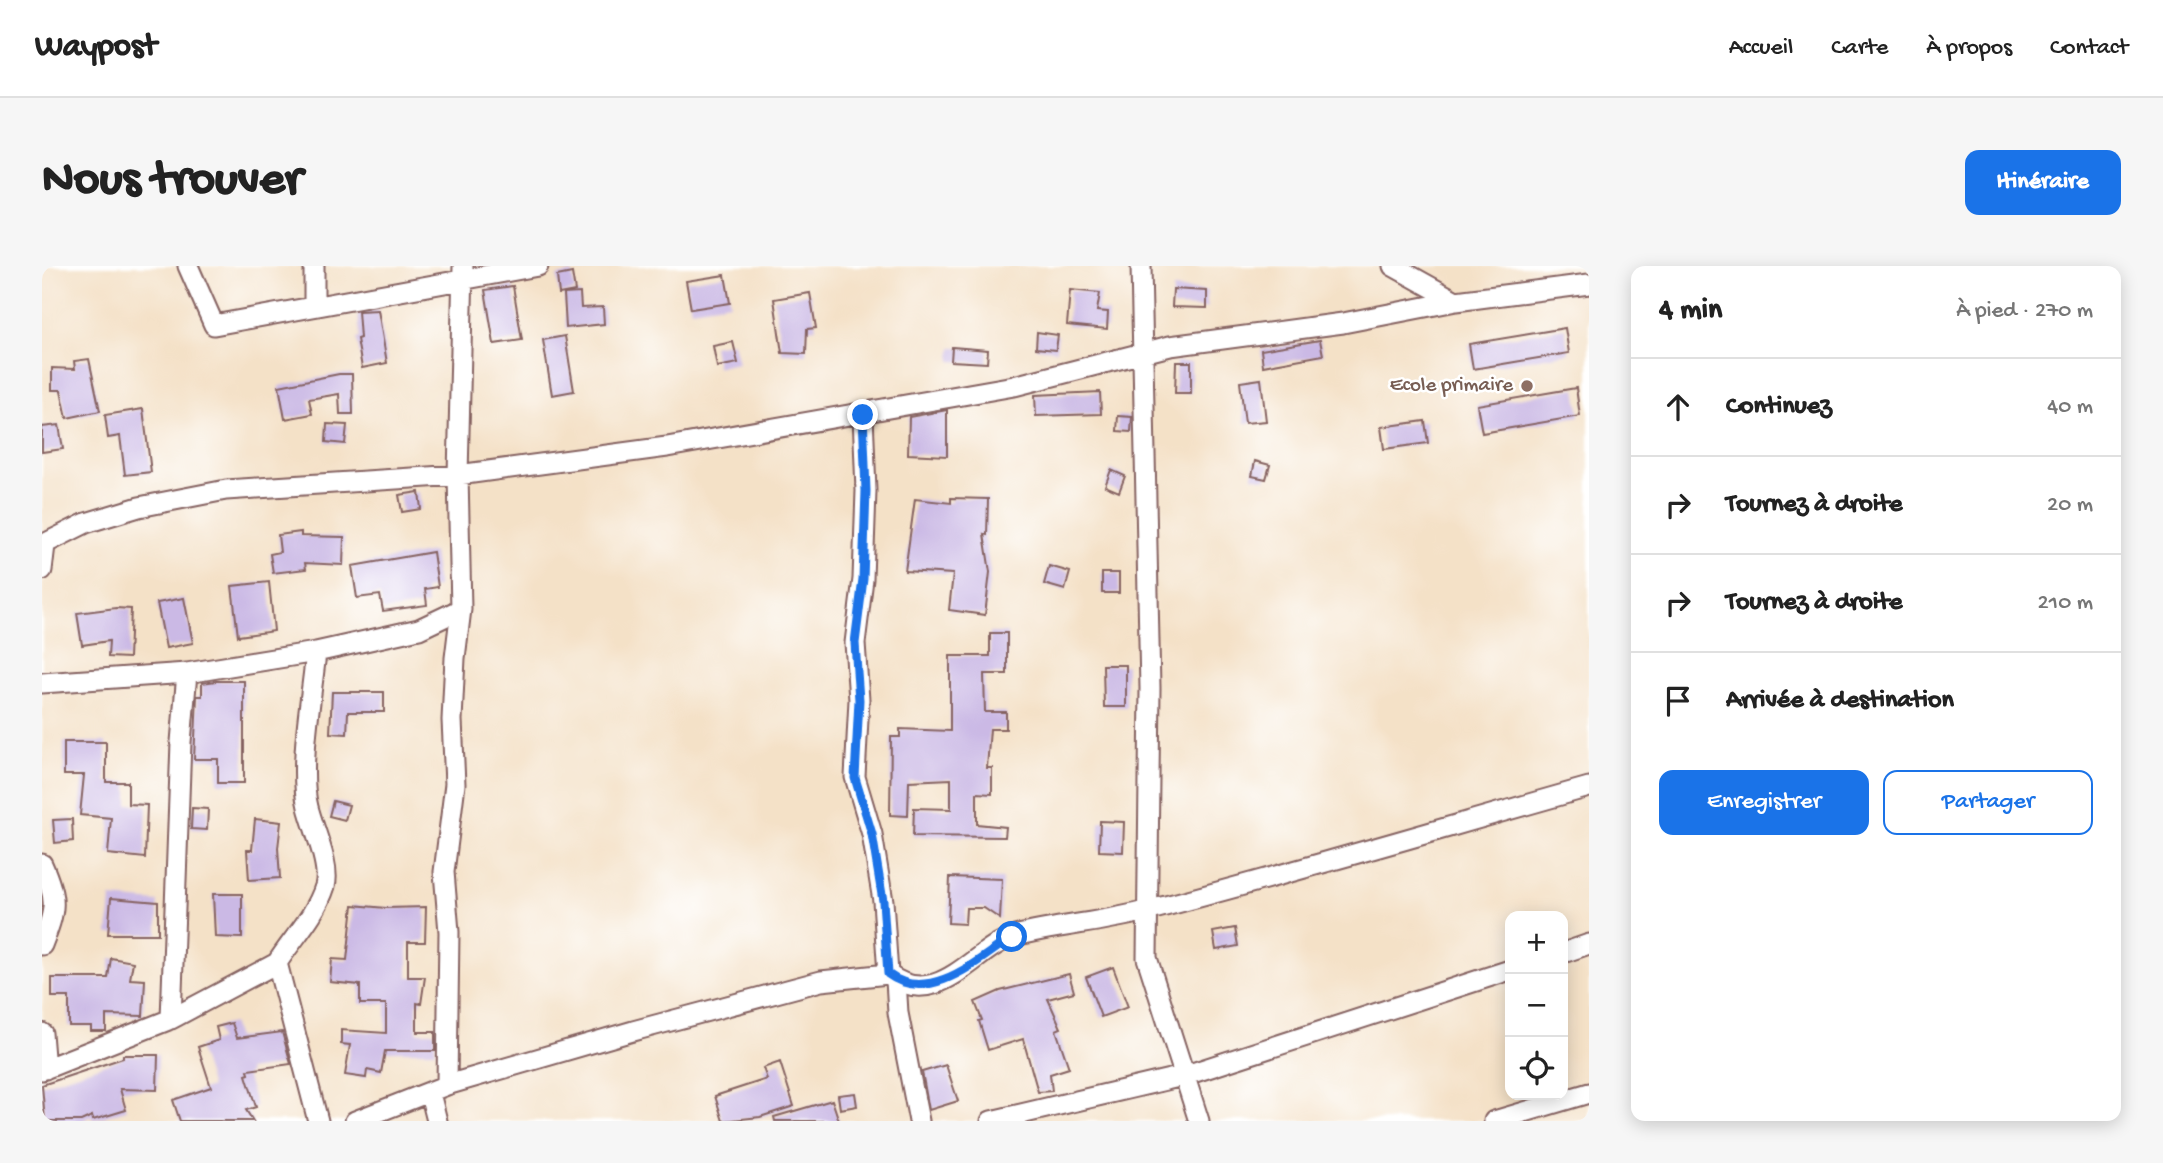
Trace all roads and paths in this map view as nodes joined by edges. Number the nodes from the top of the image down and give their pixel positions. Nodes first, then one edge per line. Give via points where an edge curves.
1 (188, 266) edge
2 (314, 266) edge
3 (538, 266) edge
4 (1141, 266) edge
5 (1393, 266) edge
6 (1588, 266) edge
7 (463, 273) edge
8 (1589, 284) edge
9 (1589, 295) edge
10 (1456, 301) junction
11 (314, 306) junction
12 (1143, 355) junction
13 (863, 415) junction
14 (458, 475) junction
15 (43, 545) edge
16 (42, 570) edge
17 (461, 609) junction
18 (316, 652) junction
19 (187, 673) junction
20 (42, 683) edge
21 (1589, 787) edge
22 (42, 864) edge
23 (1147, 911) junction
24 (1589, 944) edge
25 (42, 945) edge
26 (1568, 951) edge
27 (277, 963) junction
28 (1505, 972) edge
29 (892, 977) junction
30 (171, 1019) junction
31 (42, 1033) edge
32 (43, 1070) edge
33 (1183, 1076) junction
34 (439, 1089) junction
35 (1589, 1093) edge
36 (318, 1121) edge
37 (355, 1121) edge
38 (437, 1121) edge
39 (919, 1121) edge
40 (991, 1121) edge
41 (1199, 1121) edge
42 (1494, 1121) edge

1 - 11 street via 214,325
2 - 11 street
3 - 7 street
4 - 12 street
5 - 10 street
6 - 8 street
7 - 11 street
7 - 14 street
8 - 9 street
8 - 10 street
10 - 12 street via 1343,323 1170,346
12 - 13 street
12 - 23 street via 1150,699
13 - 14 street
13 - 29 street via 866,491 855,643 859,700 855,778 874,847
14 - 15 street via 226,490 139,507 86,523
14 - 17 street
15 - 16 street
17 - 18 street via 419,629
17 - 34 street via 454,658 455,783 444,872 449,932
18 - 19 street
18 - 27 street via 306,761 307,804 326,883 309,920
19 - 20 street
19 - 30 street
21 - 23 street
22 - 25 street via 54,891 55,912
23 - 29 street via 1012,937 928,985
23 - 33 street via 1147,958
24 - 26 street
27 - 30 street
27 - 36 street
28 - 33 street
29 - 34 street via 870,974 809,984
29 - 39 street
30 - 32 street
31 - 32 street
33 - 40 street
33 - 41 street
34 - 37 street
34 - 38 street
35 - 42 street

